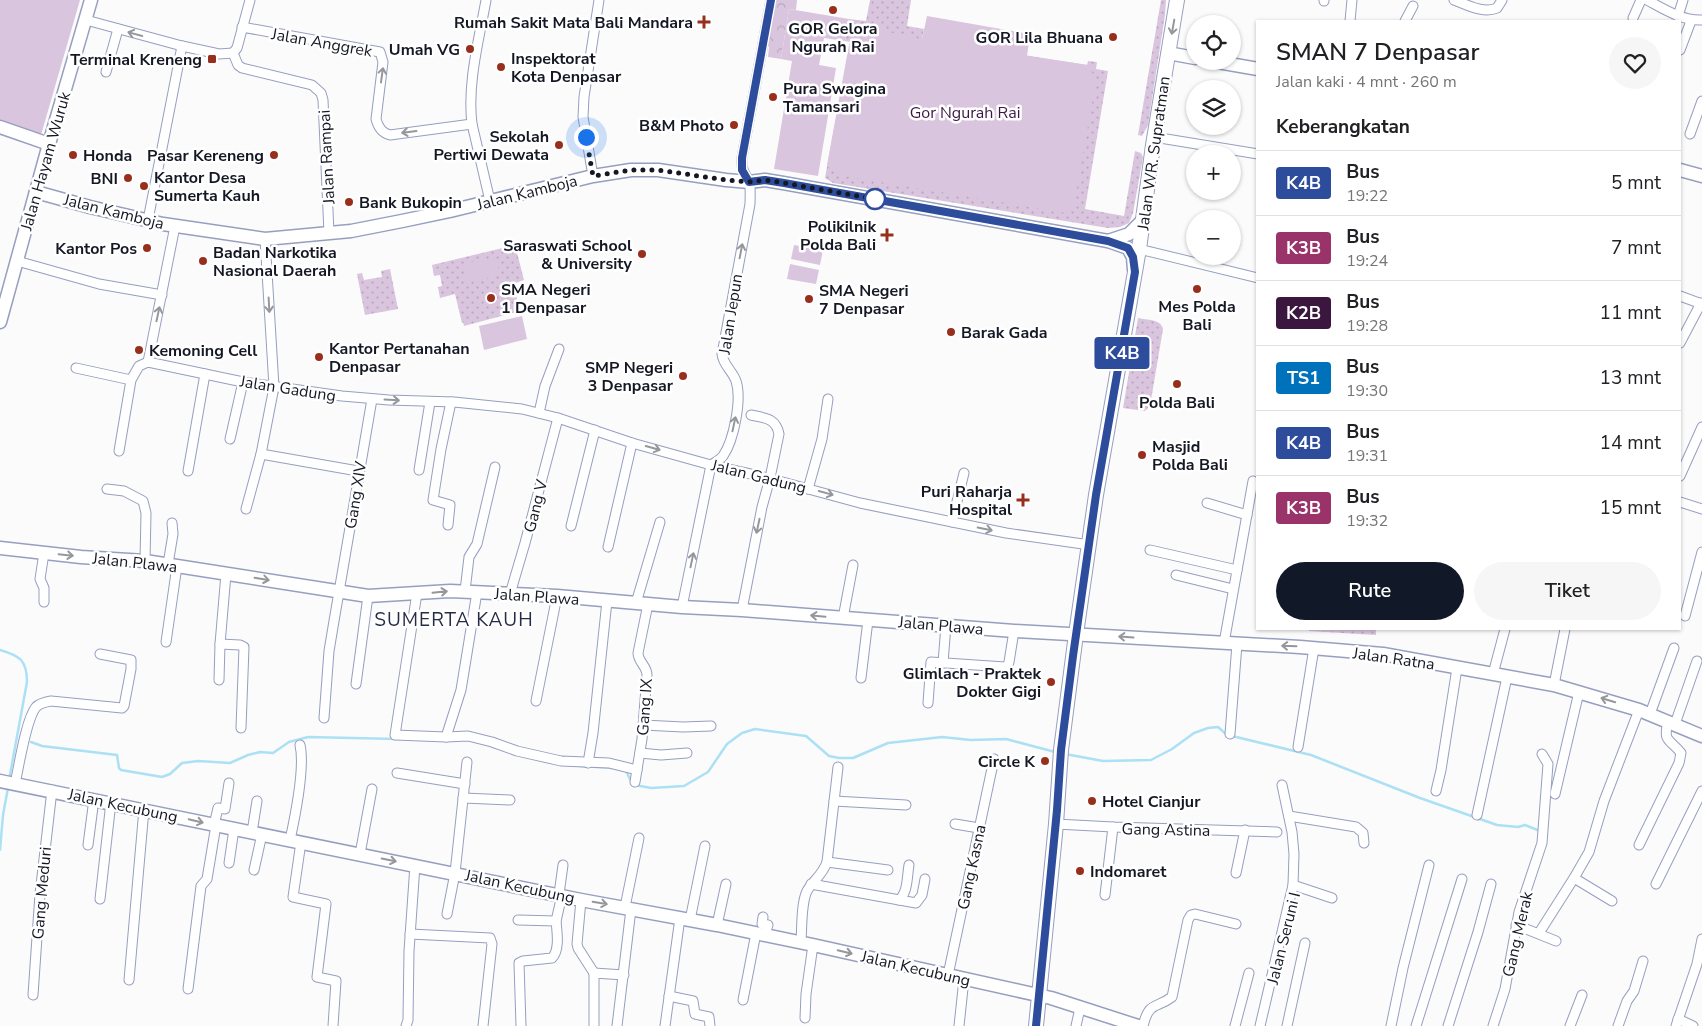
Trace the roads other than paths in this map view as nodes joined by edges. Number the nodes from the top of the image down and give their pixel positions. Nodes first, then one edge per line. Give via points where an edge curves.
1 (91, 0) edge
2 (250, 0) edge
3 (486, 0) edge
4 (599, 0) edge
5 (771, 0) edge
6 (1177, 0) edge
7 (1352, 0) edge
8 (1454, 0) edge
9 (1502, 0) edge
10 (1641, 0) edge
11 (1647, 0) edge
12 (1683, 0) edge
13 (1657, 2) edge
14 (1413, 6) dead end
15 (1678, 16) junction
16 (1633, 18) dead end
17 (86, 20) junction
18 (1350, 20) edge
19 (1409, 20) edge
20 (1702, 20) edge
21 (1691, 21) junction
22 (242, 27) junction
23 (118, 29) junction
24 (182, 46) junction
25 (1681, 47) edge
26 (233, 53) junction
27 (1168, 53) junction
28 (1186, 56) edge
29 (1241, 66) edge
30 (1256, 69) edge
31 (106, 72) dead end
32 (1702, 101) edge
33 (472, 124) junction
34 (0, 127) edge
35 (1690, 134) dead end
36 (1154, 137) junction
37 (49, 144) junction
38 (1256, 154) edge
39 (1681, 170) edge
40 (593, 176) junction
41 (1702, 176) edge
42 (749, 182) junction
43 (36, 192) junction
44 (490, 201) junction
45 (148, 220) junction
46 (1143, 220) junction
47 (175, 226) junction
48 (330, 233) junction
49 (265, 239) junction
50 (1108, 241) junction
51 (1139, 249) junction
52 (17, 261) junction
53 (1135, 272) junction
54 (1256, 278) edge
55 (162, 295) junction
56 (1681, 296) edge
57 (2, 303) edge
58 (1701, 304) edge
59 (0, 322) edge
60 (1681, 341) edge
61 (559, 349) dead end
62 (148, 362) junction
63 (76, 368) dead end
64 (205, 374) junction
65 (131, 380) junction
66 (243, 382) junction
67 (274, 387) junction
68 (372, 399) junction
69 (828, 399) dead end
70 (430, 402) junction
71 (451, 402) junction
72 (539, 413) junction
73 (751, 415) dead end
74 (558, 418) junction
75 (1702, 427) edge
76 (595, 430) junction
77 (230, 439) dead end
78 (632, 442) junction
79 (119, 451) dead end
80 (261, 454) junction
81 (711, 465) junction
82 (495, 468) dead end
83 (419, 470) dead end
84 (188, 471) dead end
85 (358, 471) junction
86 (964, 473) dead end
87 (1681, 474) edge
88 (770, 478) junction
89 (1253, 481) dead end
90 (107, 489) dead end
91 (808, 489) junction
92 (1681, 502) edge
93 (1207, 503) dead end
94 (246, 509) dead end
95 (1702, 509) edge
96 (1247, 515) junction
97 (660, 522) dead end
98 (952, 522) junction
99 (172, 523) dead end
100 (448, 525) dead end
101 (571, 526) dead end
102 (1090, 545) junction
103 (608, 547) dead end
104 (0, 548) edge
105 (1150, 550) dead end
106 (1702, 552) edge
107 (44, 553) junction
108 (145, 561) junction
109 (173, 565) junction
110 (854, 565) dead end
111 (1237, 570) junction
112 (226, 574) junction
113 (1176, 575) dead end
114 (1233, 589) junction
115 (339, 591) junction
116 (471, 591) junction
117 (417, 594) junction
118 (510, 594) junction
119 (368, 596) junction
120 (557, 596) junction
121 (607, 601) junction
122 (44, 602) dead end
123 (642, 604) junction
124 (682, 607) junction
125 (742, 610) junction
126 (1685, 616) dead end
127 (843, 618) junction
128 (868, 620) junction
129 (946, 625) junction
130 (1505, 630) edge
131 (1565, 630) edge
132 (1014, 631) junction
133 (1076, 634) junction
134 (166, 642) dead end
135 (220, 644) junction
136 (1230, 644) junction
137 (1314, 648) junction
138 (1674, 648) dead end
139 (100, 654) dead end
140 (1697, 661) dead end
141 (942, 663) junction
142 (1458, 668) junction
143 (1493, 674) junction
144 (1507, 677) junction
145 (861, 678) dead end
146 (219, 680) dead end
147 (356, 684) dead end
148 (1554, 685) junction
149 (1579, 692) junction
150 (536, 701) dead end
151 (928, 703) dead end
152 (1644, 712) junction
153 (324, 718) dead end
154 (1671, 722) junction
155 (644, 725) junction
156 (711, 726) dead end
157 (241, 728) dead end
158 (1230, 734) dead end
159 (1702, 736) edge
160 (446, 737) junction
161 (300, 745) dead end
162 (1298, 747) dead end
163 (640, 753) junction
164 (686, 753) dead end
165 (1542, 754) dead end
166 (994, 759) dead end
167 (467, 762) dead end
168 (588, 763) junction
169 (838, 767) dead end
170 (637, 770) junction
171 (397, 773) dead end
172 (7, 782) edge
173 (635, 782) dead end
174 (229, 783) dead end
175 (465, 784) junction
176 (1282, 785) dead end
177 (372, 788) dead end
178 (52, 790) junction
179 (1436, 791) dead end
180 (1702, 791) edge
181 (1556, 794) dead end
182 (463, 798) junction
183 (94, 799) junction
184 (510, 800) dead end
185 (257, 801) dead end
186 (834, 801) junction
187 (111, 802) junction
188 (906, 805) dead end
189 (144, 809) junction
190 (1477, 815) dead end
191 (1289, 816) junction
192 (955, 824) dead end
193 (1056, 824) junction
194 (215, 825) junction
195 (1113, 827) junction
196 (979, 828) junction
197 (234, 829) junction
198 (1245, 830) junction
199 (1277, 832) dead end
200 (257, 833) junction
201 (639, 838) dead end
202 (296, 841) junction
203 (1364, 844) dead end
204 (88, 845) dead end
205 (1639, 845) dead end
206 (705, 846) dead end
207 (360, 854) junction
208 (229, 862) dead end
209 (827, 862) junction
210 (415, 865) junction
211 (563, 865) dead end
212 (909, 865) dead end
213 (1429, 865) dead end
214 (254, 870) dead end
215 (888, 870) dead end
216 (455, 873) junction
217 (1236, 873) dead end
218 (1462, 878) dead end
219 (1574, 878) junction
220 (925, 879) dead end
221 (726, 884) dead end
222 (812, 884) junction
223 (1491, 884) dead end
224 (1656, 884) dead end
225 (1293, 885) junction
226 (560, 895) junction
227 (1105, 895) dead end
228 (1332, 898) dead end
229 (100, 899) dead end
230 (581, 900) junction
231 (899, 900) junction
232 (1612, 901) dead end
233 (628, 908) junction
234 (447, 914) dead end
235 (763, 917) dead end
236 (685, 919) junction
237 (518, 920) dead end
238 (556, 921) junction
239 (1236, 924) dead end
240 (717, 925) junction
241 (1516, 925) junction
242 (1539, 933) junction
243 (410, 934) junction
244 (761, 934) junction
245 (1702, 939) edge
246 (1556, 941) dead end
247 (1305, 943) dead end
248 (807, 944) junction
249 (1643, 961) dead end
250 (594, 973) junction
251 (1249, 973) dead end
252 (624, 975) junction
253 (948, 975) junction
254 (964, 979) junction
255 (130, 980) dead end
256 (188, 989) dead end
257 (33, 995) dead end
258 (1582, 995) dead end
259 (669, 996) junction
260 (1038, 996) junction
261 (743, 1000) dead end
262 (1080, 1008) junction
263 (805, 1018) dead end
264 (1677, 1023) edge
265 (333, 1026) edge
266 (406, 1026) edge
267 (483, 1026) edge
268 (520, 1026) edge
269 (594, 1026) edge
270 (617, 1026) edge
271 (665, 1026) edge
272 (710, 1026) edge
273 (958, 1026) edge
274 (1036, 1026) edge
275 (1076, 1026) edge
276 (1138, 1026) edge
277 (1143, 1026) edge
278 (1235, 1026) edge
279 (1260, 1026) edge
280 (1288, 1026) edge
281 (1391, 1026) edge
282 (1416, 1026) edge
283 (1448, 1026) edge
284 (1493, 1026) edge
285 (1570, 1026) edge
286 (1618, 1026) edge
287 (1693, 1026) edge

1 - 17 street, Jalan Hayam Wuruk
2 - 22 street
3 - 33 street via 470,98
4 - 40 street via 583,117
5 - 42 street, Jalan Jepun via 742,158 742,170
6 -> 27 main road, Jalan WR. Supratman
7 - 18 street
8 - 9 street via 1491,10 1497,8
10 - 16 street
11 - 13 street
12 - 15 street
13 - 15 street
14 - 19 street
15 - 21 street
17 - 23 street
17 - 37 street, Jalan Hayam Wuruk
20 - 21 street
21 - 25 street
22 - 26 street
33 -> 22 street, Jalan Anggrek via 386,134 376,119 383,62 380,52
24 -> 23 street
23 - 31 street
24 - 26 street via 219,54
24 - 45 street
26 - 48 street, Jalan Rampai via 242,68 312,86 321,93
27 - 28 street
27 - 36 main road, Jalan WR. Supratman
29 - 30 street
32 - 35 street
33 - 44 street
34 - 37 street
36 - 38 street
36 - 46 main road, Jalan WR. Supratman
37 - 43 street, Jalan Hayam Wuruk
39 - 41 street
40 - 42 street, Jalan Kamboja via 658,170
40 - 44 street, Jalan Kamboja
42 - 50 street, Jalan Kamboja via 784,183
81 -> 42 street, Jalan Jepun via 727,448 738,400 736,381 722,356 750,204
43 - 45 street, Jalan Kamboja
43 - 52 street, Jalan Hayam Wuruk
44 - 48 street, Jalan Kamboja via 402,222
45 - 47 street, Jalan Kamboja
46 - 50 street via 1128,234
46 - 51 main road, Jalan WR. Supratman
47 - 49 street, Jalan Kamboja
47 - 55 street
48 - 49 street, Jalan Kamboja
49 -> 67 street
50 - 53 street, Jalan Kamboja via 1131,252
51 - 53 main road, Jalan WR. Supratman
51 - 54 street
52 - 55 street via 99,284
52 - 57 street, Jalan Hayam Wuruk
53 - 102 main road, Jalan WR. Supratman
62 -> 55 street
56 - 58 street
57 - 59 street, Jalan Hayam Wuruk
58 - 60 street
61 - 72 street
62 - 64 street, Jalan Gadung
62 - 65 street via 139,366
63 - 65 street
64 - 66 street, Jalan Gadung
64 - 84 street
65 - 79 street
66 - 67 street, Jalan Gadung
66 - 77 street
67 - 68 street, Jalan Gadung
67 - 80 street
68 -> 70 street, Jalan Gadung
68 - 85 street, Gang XIV
69 - 91 street via 822,439
70 - 71 street, Jalan Gadung
70 - 83 street
71 - 72 street, Jalan Gadung via 505,406
71 - 100 street via 433,500 450,505
72 - 74 street, Jalan Gadung
73 - 88 street via 771,419 778,426
74 - 76 street, Jalan Gadung
74 - 118 street, Gang V
75 - 87 street
76 - 78 street, Jalan Gadung
76 - 101 street
78 -> 81 street, Jalan Gadung
78 - 103 street
80 - 85 street
80 - 94 street
81 - 88 street, Jalan Gadung
124 -> 81 street
82 - 116 street via 477,544 469,557
85 - 115 street, Gang XIV
86 - 98 street
88 - 91 street, Jalan Gadung
88 -> 125 street
89 - 96 street
90 - 108 street via 124,491 143,501 146,513
91 -> 98 street, Jalan Gadung
92 - 95 street
93 - 96 street
96 - 111 street
97 - 123 street, Gang IX
98 -> 102 street, Jalan Gadung
99 - 109 street
102 - 133 main road, Jalan WR. Supratman
104 - 107 street, Jalan Plawa
105 - 111 street
106 - 126 street
107 -> 108 street, Jalan Plawa
107 - 122 street via 40,579
108 - 109 street, Jalan Plawa
109 - 112 street, Jalan Plawa
109 - 134 street
110 - 127 street
111 - 114 street
112 -> 115 street, Jalan Plawa
112 - 135 street
113 - 114 street
114 - 136 street
115 - 119 street, Jalan Plawa
115 - 153 street, Gang XIV
117 -> 116 street, Jalan Plawa
116 - 118 street, Jalan Plawa
116 - 160 street via 461,690
117 - 119 street, Jalan Plawa
117 - 160 street via 395,735
118 - 120 street, Jalan Plawa
119 - 147 street
120 - 121 street, Jalan Plawa
120 - 150 street
121 - 123 street, Jalan Plawa
121 - 168 street
123 - 124 street, Jalan Plawa
123 - 155 street, Gang IX via 638,653 647,672
124 - 125 street, Jalan Plawa
127 -> 125 street, Jalan Plawa
127 - 128 street, Jalan Plawa
128 - 129 street, Jalan Plawa
128 - 145 street
129 - 132 street, Jalan Plawa
129 - 141 street
130 - 143 street
131 - 148 street
132 - 133 street, Jalan Plawa
132 - 141 street via 1009,662 1005,667
136 -> 133 street, Jalan Ratna
133 - 193 main road, Jalan WR. Supratman via 1061,750
135 - 146 street
135 - 157 street via 244,647
137 -> 136 street, Jalan Ratna
136 - 158 street
137 - 142 street, Jalan Ratna via 1383,654
137 - 162 street
138 - 152 street
139 - 172 street via 131,660 123,707 51,701 40,703 35,708
140 - 154 street
141 - 151 street via 931,662
142 - 143 street, Jalan Ratna
142 - 179 street
143 - 144 street, Jalan Ratna
144 - 148 street, Jalan Ratna
144 - 190 street
148 - 149 street, Jalan Ratna
152 -> 149 street, Jalan Ratna
149 - 181 street
152 - 154 street, Jalan Ratna
152 - 219 street via 1604,801 1589,852
154 - 159 street, Jalan Ratna
154 - 205 street via 1665,734 1681,753 1679,763
155 - 156 street
155 - 163 street, Gang IX
160 - 168 street via 468,736 561,762
161 - 202 street via 302,759
163 - 164 street
163 - 170 street, Gang IX
165 - 241 street, Gang Merak via 1548,764 1542,843
166 - 196 street, Gang Kasna
167 - 175 street
168 - 170 street via 609,763
169 - 186 street
170 - 173 street, Gang IX
171 - 175 street
172 - 178 street, Jalan Kecubung
174 - 194 street via 225,809 218,808
175 - 182 street
176 - 191 street
177 - 207 street
178 - 183 street, Jalan Kecubung
178 - 257 street, Gang Meduri
180 - 224 street
182 - 184 street
182 - 216 street
183 - 187 street, Jalan Kecubung
183 - 204 street
185 - 200 street
186 - 188 street
186 - 209 street
187 - 189 street, Jalan Kecubung
187 - 229 street
189 -> 194 street, Jalan Kecubung
189 - 255 street
191 - 203 street via 1356,827 1363,833
191 - 225 street via 1294,854
192 - 196 street
193 - 195 street, Gang Astina
193 - 260 main road, Jalan WR. Supratman
194 - 197 street, Jalan Kecubung
194 - 256 street via 207,879 201,886
195 - 198 street, Gang Astina
195 - 227 street
196 - 253 street, Gang Kasna
197 - 200 street, Jalan Kecubung
197 - 208 street
198 - 199 street, Gang Astina
198 - 217 street
200 - 202 street, Jalan Kecubung
200 - 214 street
201 - 233 street
202 - 207 street, Jalan Kecubung
202 - 265 street via 293,898 326,904 317,978 336,981
206 - 236 street
207 -> 210 street, Jalan Kecubung
209 - 215 street
209 - 222 street via 824,871
210 - 216 street, Jalan Kecubung
210 - 243 street
211 - 226 street
212 - 231 street via 906,890
213 - 281 street
216 - 226 street, Jalan Kecubung
216 - 234 street
218 - 282 street
219 - 232 street
219 - 242 street
220 - 231 street via 922,895 916,903
221 - 240 street
222 - 231 street
222 - 248 street via 806,892
223 - 283 street
225 - 228 street, Jalan Seruni I
225 - 279 street, Jalan Seruni I
226 - 230 street, Jalan Kecubung
226 - 238 street
230 -> 233 street, Jalan Kecubung
230 - 250 street via 577,944
233 - 236 street, Jalan Kecubung
233 - 252 street
235 - 244 street via 762,924 768,925
236 - 240 street, Jalan Kecubung
236 - 259 street
237 - 238 street
238 - 268 street via 557,951 554,957 519,964
239 - 277 street via 1190,915 1172,998 1149,1010
240 - 244 street, Jalan Kecubung
241 - 242 street
241 - 284 street, Gang Merak via 1505,989
242 - 246 street
243 - 266 street
243 - 267 street via 490,938
244 - 248 street, Jalan Kecubung
244 - 261 street
245 - 264 street
247 - 280 street
248 -> 253 street, Jalan Kecubung
248 - 263 street
249 - 286 street
250 - 252 street
250 - 269 street
251 - 278 street
252 - 270 street
253 - 254 street, Jalan Kecubung
254 - 260 street, Jalan Kecubung
254 - 273 street
258 - 285 street
259 - 271 street
259 - 272 street via 693,1001 695,1014 709,1017
260 - 262 street, Jalan Kecubung
260 - 274 main road, Jalan WR. Supratman
262 - 275 street
262 - 276 street, Jalan Kecubung
264 - 287 street

